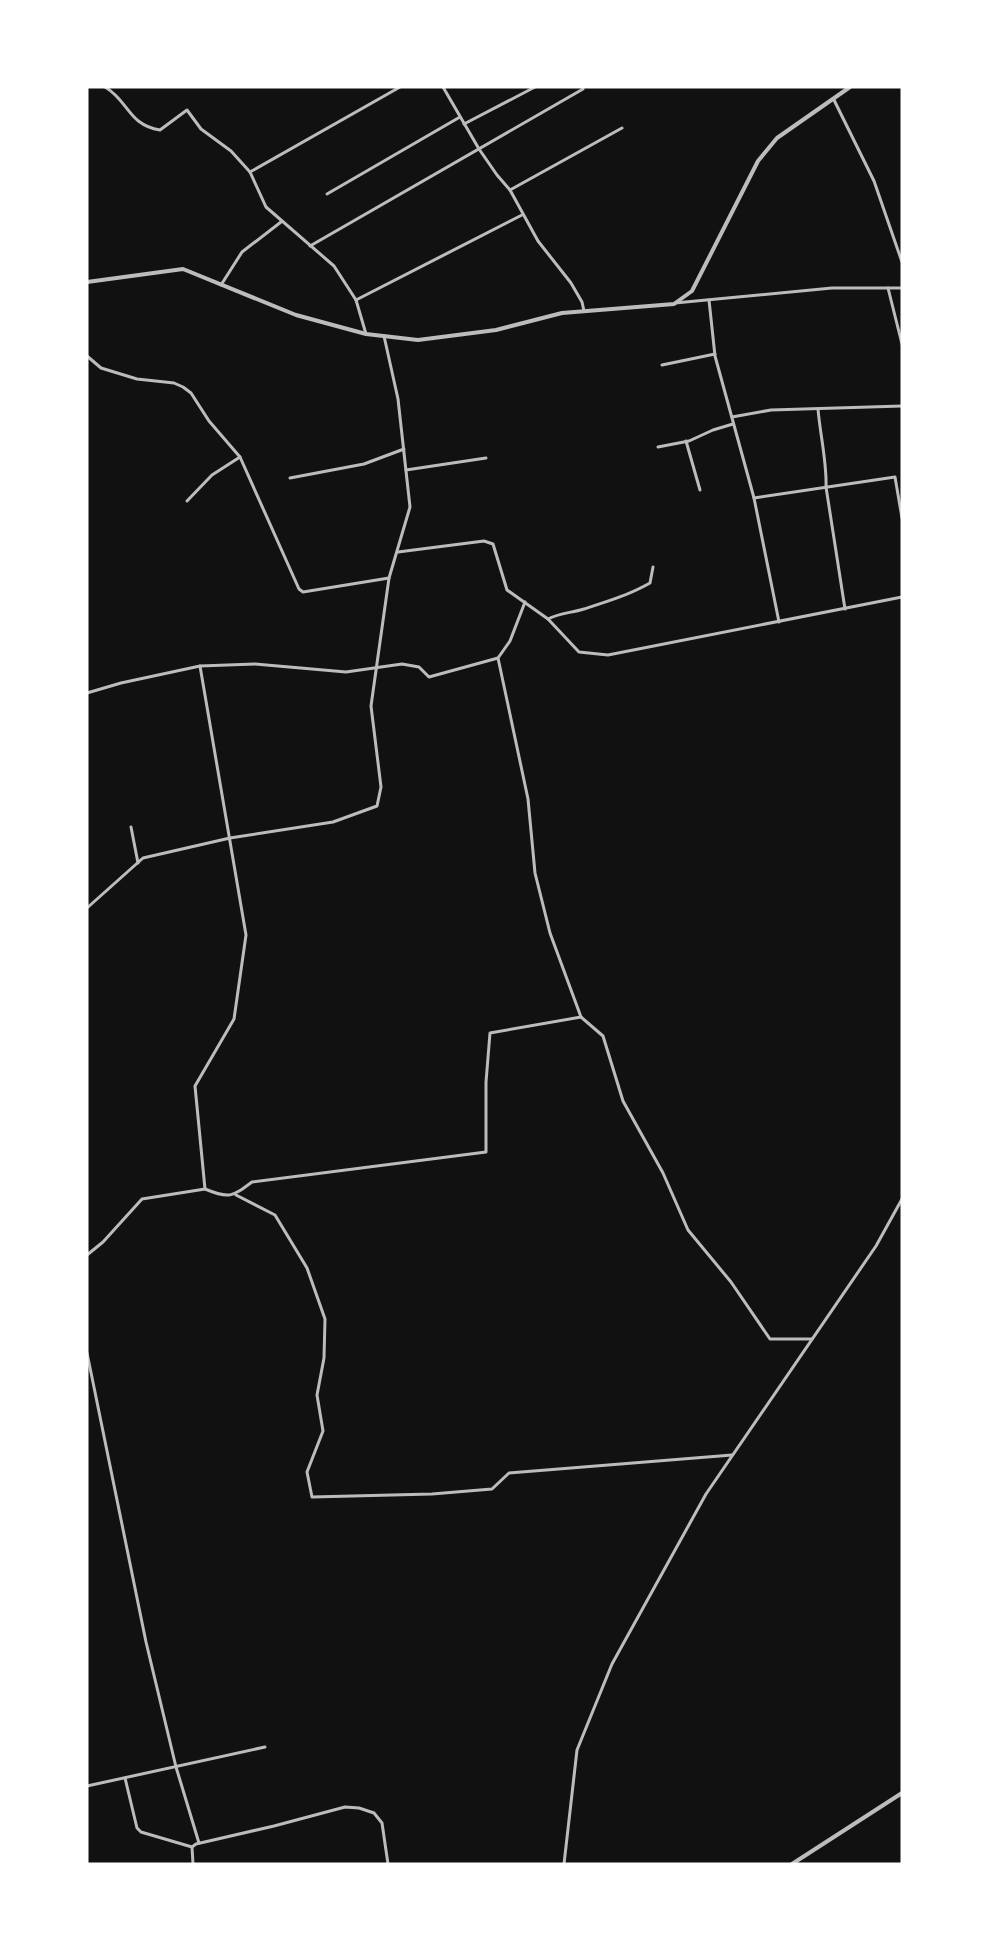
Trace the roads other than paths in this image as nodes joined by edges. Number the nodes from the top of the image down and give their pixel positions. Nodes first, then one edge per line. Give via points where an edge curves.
1 (105, 87) edge
2 (400, 87) edge
3 (443, 87) edge
4 (535, 87) edge
5 (850, 87) edge
6 (583, 89) dead end
7 (834, 99) junction
8 (460, 117) junction
9 (464, 124) junction
10 (622, 128) dead end
11 (479, 149) junction
12 (250, 172) junction
13 (510, 190) junction
14 (327, 194) dead end
15 (523, 215) junction
16 (281, 222) junction
17 (309, 246) junction
18 (902, 262) edge
19 (87, 282) edge
20 (221, 285) junction
21 (888, 288) junction
22 (902, 288) edge
23 (356, 300) junction
24 (709, 300) junction
25 (674, 304) junction
26 (584, 311) junction
27 (366, 334) junction
28 (384, 336) junction
29 (902, 344) edge
30 (715, 354) junction
31 (87, 356) edge
32 (662, 365) dead end
33 (902, 406) edge
34 (818, 409) junction
35 (732, 417) junction
36 (734, 424) junction
37 (686, 441) junction
38 (658, 447) dead end
39 (404, 449) junction
40 (240, 458) junction
41 (486, 458) dead end
42 (406, 470) junction
43 (290, 478) dead end
44 (826, 487) junction
45 (700, 490) dead end
46 (754, 498) junction
47 (187, 501) dead end
48 (902, 518) edge
49 (397, 552) junction
50 (653, 567) dead end
51 (389, 578) junction
52 (902, 597) edge
53 (525, 602) junction
54 (845, 609) junction
55 (548, 619) junction
56 (779, 622) junction
57 (498, 658) junction
58 (200, 666) junction
59 (377, 668) junction
60 (87, 693) edge
61 (131, 827) dead end
62 (230, 838) junction
63 (138, 863) junction
64 (87, 908) edge
65 (580, 1017) junction
66 (205, 1189) junction
67 (236, 1195) junction
68 (902, 1199) edge
69 (87, 1255) edge
70 (812, 1339) junction
71 (87, 1353) edge
72 (732, 1455) junction
73 (265, 1747) dead end
74 (176, 1767) junction
75 (125, 1778) junction
76 (87, 1786) edge
77 (902, 1793) edge
78 (199, 1843) junction
79 (192, 1846) junction
80 (193, 1864) edge
81 (388, 1864) edge
82 (564, 1864) edge
83 (792, 1864) edge

1 - 12 street via 147,128 160,130 187,110 201,129
2 - 12 street
3 - 8 street
4 - 9 street
5 - 7 street
6 - 11 street
7 - 18 street via 874,181
7 - 25 street via 777,138 758,161 692,291
8 - 9 street
8 - 14 street
9 - 11 street
10 - 13 street
11 - 13 street
11 - 17 street
12 - 16 street via 266,207
13 - 15 street
15 - 23 street
15 - 26 street via 570,283
16 - 17 street
16 - 20 street via 242,252
17 - 23 street via 334,266
19 - 20 street via 183,269
20 - 27 street via 296,315
21 - 22 street
21 - 24 street via 832,288
21 - 29 street
23 - 27 street
24 - 25 street
24 - 30 street
25 - 26 street
26 - 28 street via 496,330 418,340
27 - 28 street
28 - 39 street via 394,373
30 - 32 street
30 - 35 street
31 - 40 street via 101,368 183,387
33 - 34 street
34 - 35 street via 771,410
34 - 44 street
35 - 36 street
36 - 37 street
36 - 46 street
37 - 38 street
37 - 45 street
39 - 42 street
39 - 43 street via 364,464
40 - 47 street via 212,475
40 - 51 street via 303,592
41 - 42 street
42 - 49 street via 410,507
44 - 46 street
44 - 48 street via 895,477
44 - 54 street
46 - 56 street
49 - 51 street
49 - 53 street via 484,541 493,544 507,590
50 - 55 street via 650,583 637,590
51 - 59 street
52 - 54 street
53 - 55 street
53 - 57 street via 510,641
54 - 56 street
55 - 56 street via 579,652 608,655
57 - 59 street via 429,677 419,667 402,664
57 - 65 street via 528,799 535,873 550,933
58 - 59 street via 255,664 346,672
58 - 60 street
58 - 62 street
59 - 62 street via 371,706 381,787 377,806 333,822
61 - 63 street
62 - 63 street via 144,858
62 - 66 street via 246,935 234,1019 195,1086
63 - 64 street
65 - 67 street via 490,1033 486,1152 252,1182
65 - 70 street via 603,1036 623,1101 663,1173 688,1230 731,1282 770,1339
66 - 67 street via 220,1196
66 - 69 street via 142,1199
67 - 72 street via 275,1215 306,1268 325,1319 324,1358 317,1395 323,1431 307,1472 312,1497 492,1489 509,1473
68 - 70 street via 876,1246
70 - 72 street
71 - 74 street via 146,1642
72 - 82 street via 706,1494 608,1675 577,1750
73 - 74 street
74 - 75 street
74 - 78 street
75 - 76 street
75 - 79 street via 137,1828
77 - 83 street
78 - 79 street
78 - 81 street via 345,1807 359,1808 374,1813 382,1824
79 - 80 street

